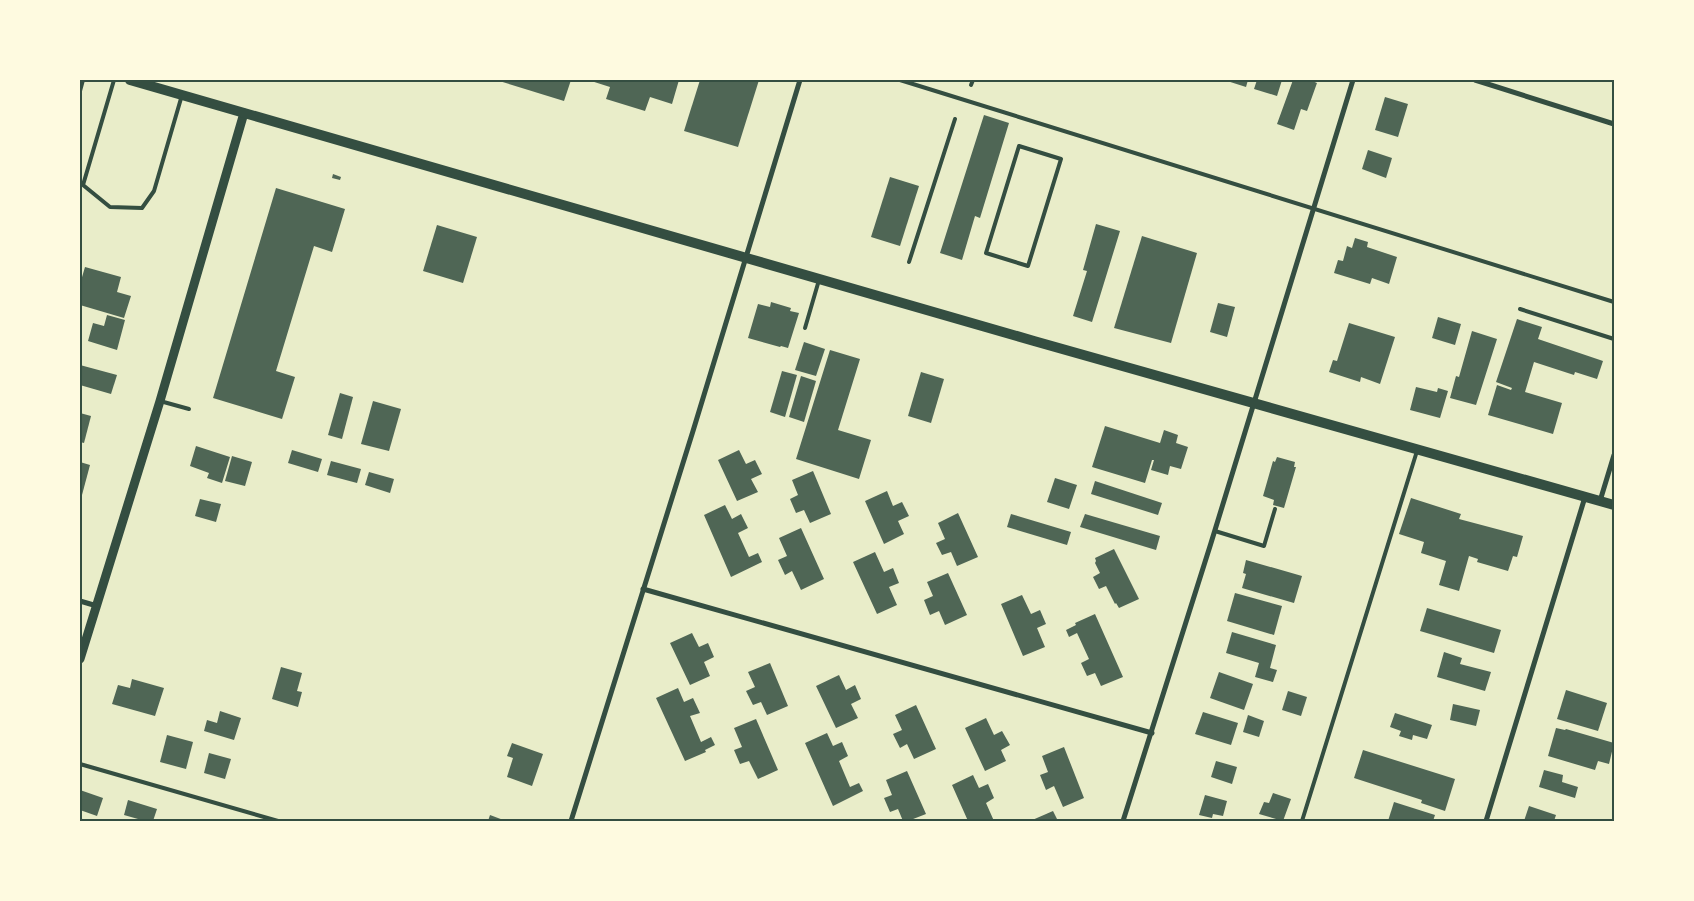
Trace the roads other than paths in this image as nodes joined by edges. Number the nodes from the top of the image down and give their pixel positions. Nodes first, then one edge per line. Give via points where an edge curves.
1 (83, 80) edge
2 (114, 80) edge
3 (130, 80) edge
4 (800, 80) edge
5 (900, 80) edge
6 (973, 80) edge
7 (1353, 80) edge
8 (1475, 80) edge
9 (971, 85) dead end
10 (80, 91) edge
11 (182, 95) junction
12 (244, 113) junction
13 (954, 119) dead end
14 (1614, 124) edge
15 (1019, 146) joint
16 (1313, 208) junction
17 (746, 257) junction
18 (909, 262) dead end
19 (820, 279) junction
20 (1614, 302) edge
21 (1520, 309) dead end
22 (805, 328) dead end
23 (1614, 338) edge
24 (160, 401) junction
25 (1254, 402) junction
26 (189, 409) dead end
27 (1417, 449) junction
28 (1614, 455) edge
29 (1585, 497) junction
30 (1600, 501) junction
31 (1614, 505) edge
32 (1275, 509) dead end
33 (1215, 531) junction
34 (643, 589) junction
35 (80, 602) edge
36 (97, 606) junction
37 (80, 659) edge
38 (1152, 733) junction
39 (80, 764) edge
40 (278, 821) edge
41 (571, 821) edge
42 (1123, 821) edge
43 (1302, 821) edge
44 (1486, 821) edge

1 - 10 lane
2 - 11 lane via 83,185 110,207 142,208 154,191
3 - 11 main road
4 - 17 street
5 - 16 lane
6 - 9 lane
7 - 16 street
8 - 14 street
11 - 12 main road
12 - 17 main road
12 - 24 street
13 - 18 lane
15 - 15 lane via 986,253 1028,266 1061,159
16 - 20 lane
16 - 25 street
17 - 19 main road
17 - 34 street
19 - 22 lane
19 - 25 main road
21 - 23 lane
24 - 26 lane
24 - 36 street
25 - 27 main road
25 - 33 street
27 - 29 main road
27 - 43 lane
28 - 30 street
29 - 30 main road
29 - 44 street
30 - 31 main road
32 - 33 lane via 1264,546
33 - 38 street
34 - 38 street
34 - 41 street
35 - 36 street
36 - 37 street
38 - 42 street
39 - 40 lane

